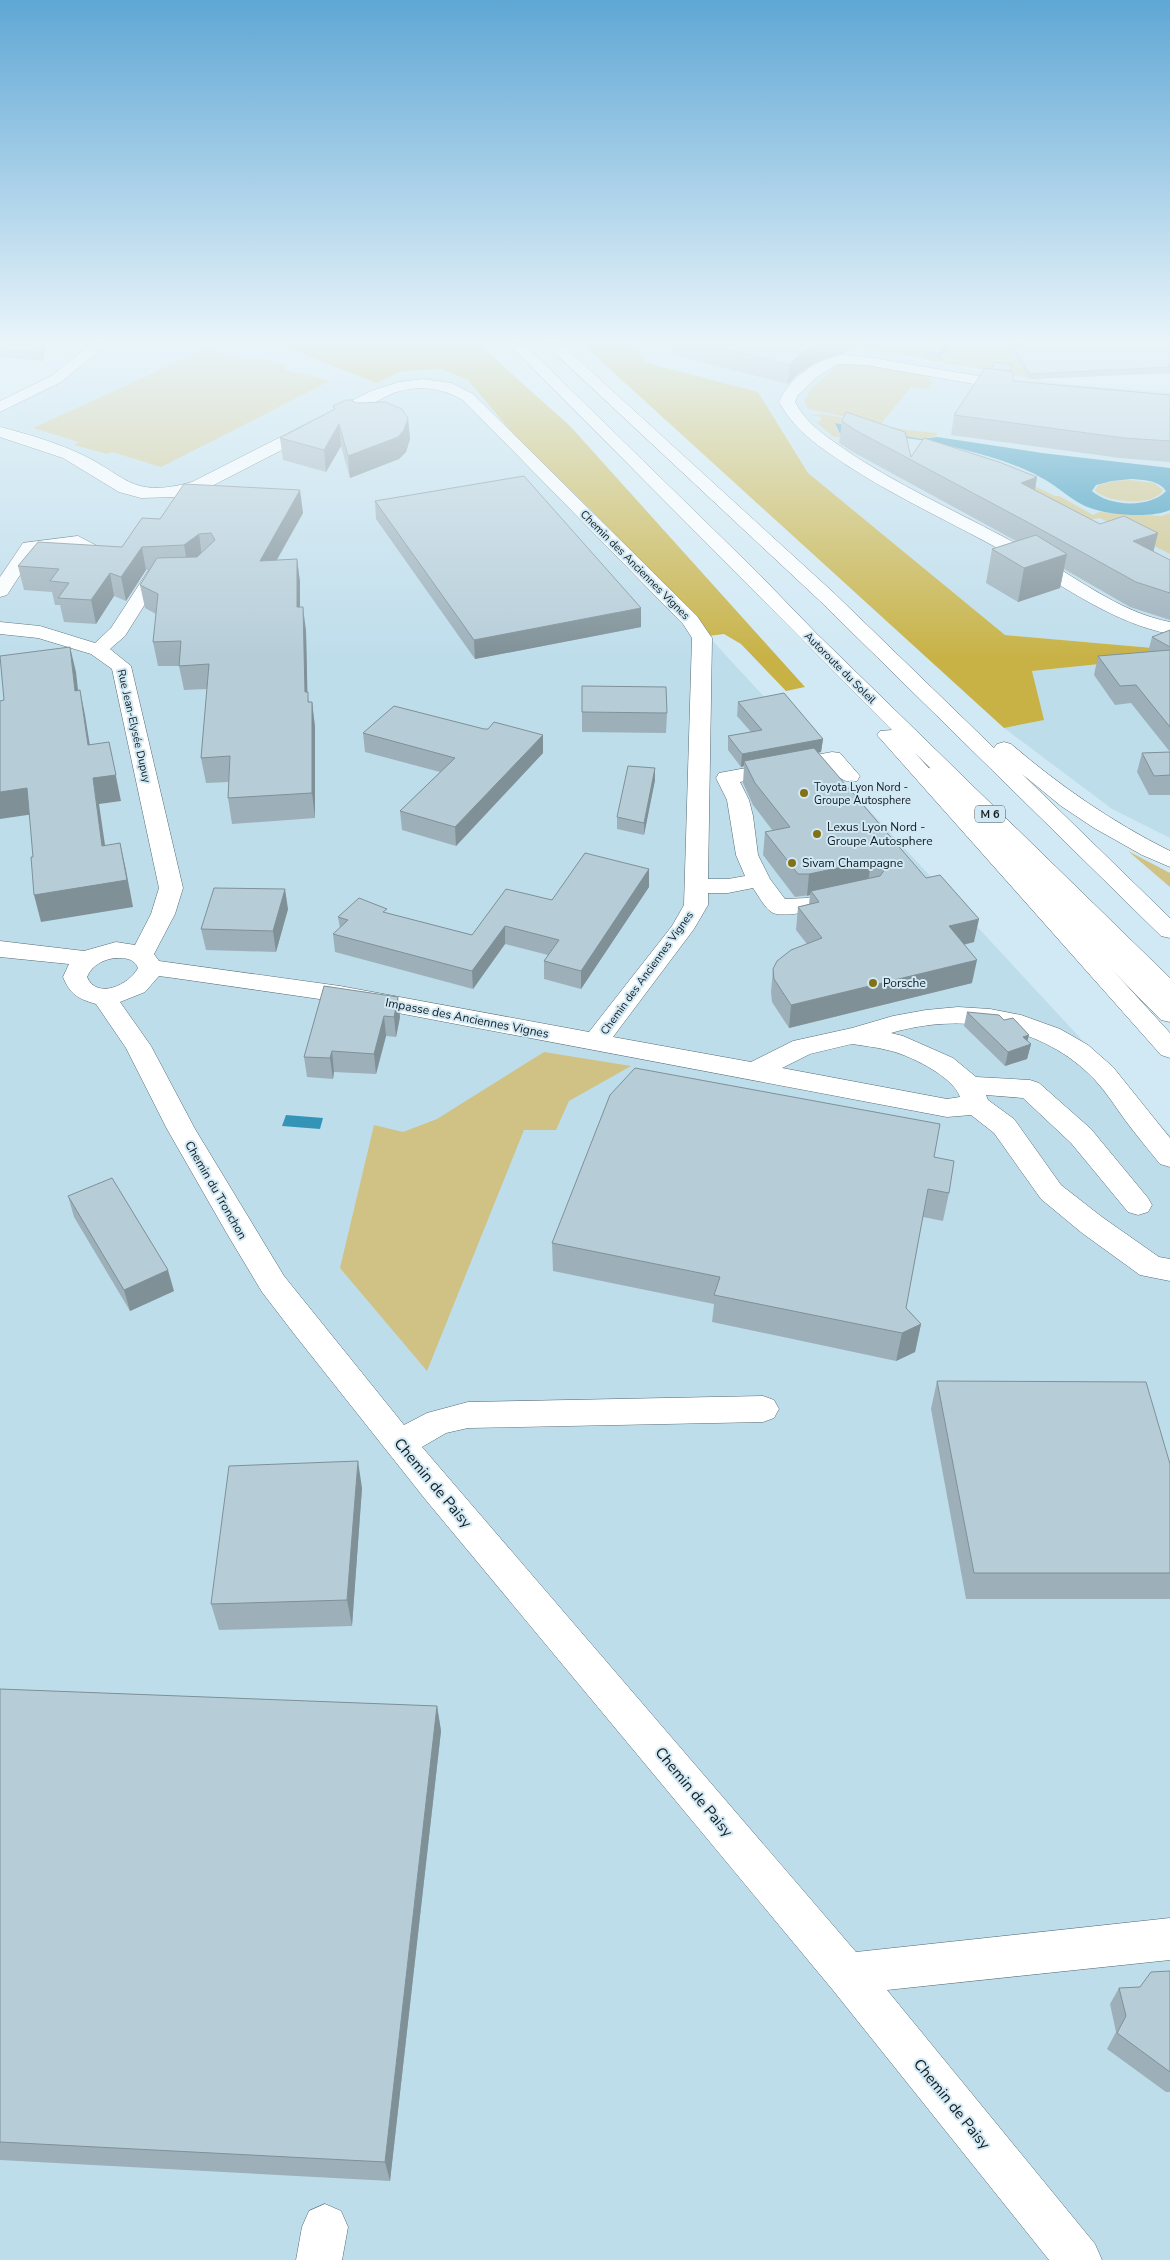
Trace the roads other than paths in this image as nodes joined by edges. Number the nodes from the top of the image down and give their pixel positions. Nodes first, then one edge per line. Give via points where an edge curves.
1 (43, 446) edge
2 (275, 446) edge
3 (517, 446) edge
4 (620, 446) edge
5 (664, 446) edge
6 (831, 446) edge
7 (101, 555) edge
8 (186, 575) edge
9 (0, 591) edge
10 (827, 597) junction
11 (0, 628) edge
12 (1170, 628) edge
13 (810, 638) junction
14 (98, 650) junction
15 (890, 740) junction
16 (849, 776) dead end
17 (727, 778) junction
18 (699, 780) junction
19 (1170, 860) edge
20 (759, 880) junction
21 (697, 886) junction
22 (859, 894) edge
23 (1170, 931) edge
24 (0, 950) edge
25 (138, 958) junction
26 (82, 966) junction
27 (1170, 992) edge
28 (116, 994) junction
29 (1170, 1014) edge
30 (852, 1036) junction
31 (595, 1042) junction
32 (1170, 1049) edge
33 (753, 1072) junction
34 (973, 1096) junction
35 (1170, 1156) edge
36 (1138, 1205) dead end
37 (1170, 1270) edge
38 (306, 1327) joint
39 (764, 1408) dead end
40 (400, 1442) junction
41 (1170, 1939) edge
42 (847, 1974) junction
43 (1079, 2260) edge

1 - 2 main road, Chemin des Anciennes Vignes via 69,455 125,488 147,494 176,492 198,486
3 - 18 main road, Chemin des Anciennes Vignes via 690,620 702,638
4 - 13 main road, Autoroute du Soleil / M 6
5 - 10 main road
6 - 12 main road via 867,470 1123,612 1141,621
7 - 9 main road via 78,541 29,547
8 - 14 main road via 154,575 118,632
10 - 19 main road via 878,636 1059,794 1122,836
10 - 23 main road
11 - 14 main road, Rue Jean-Elysée Dupuy via 40,632
13 - 15 main road
13 - 27 main road, Autoroute du Soleil / M 6
14 - 25 main road, Rue Jean-Elysée Dupuy via 121,666 171,888 165,911
15 - 29 main road via 950,792
15 - 32 main road
16 - 17 main road via 832,758
17 - 18 main road
17 - 20 main road via 738,800 747,855
18 - 21 main road, Chemin des Anciennes Vignes
20 - 21 main road via 728,886
20 - 22 main road via 779,907 807,905
21 - 31 main road, Chemin des Anciennes Vignes via 696,905 682,929
24 - 26 main road
25 - 26 main road, Impasse des Anciennes Vignes via 109,951
25 - 28 main road, Rue Jean-Elysée Dupuy via 144,982
25 - 31 main road, Impasse des Anciennes Vignes via 174,970 340,994
26 - 28 main road via 76,982 78,987 89,994
28 - 38 main road, Chemin du Tronchon via 138,1046 181,1129 273,1284
30 - 33 main road via 802,1047
30 - 34 main road via 894,1042 944,1064
30 - 35 main road via 886,1025 955,1014 995,1017 1028,1025 1081,1052 1105,1073
31 - 33 main road, Impasse des Anciennes Vignes
33 - 34 main road, Impasse des Anciennes Vignes via 948,1108
34 - 36 main road, Impasse des Anciennes Vignes via 990,1086 1030,1089 1081,1136
34 - 37 main road via 1004,1126 1051,1192 1151,1267
38 - 40 main road, Chemin de Paisy
39 - 40 main road via 468,1415 438,1422
40 - 42 main road, Chemin de Paisy
41 - 42 main road
42 - 43 main road, Chemin de Paisy

